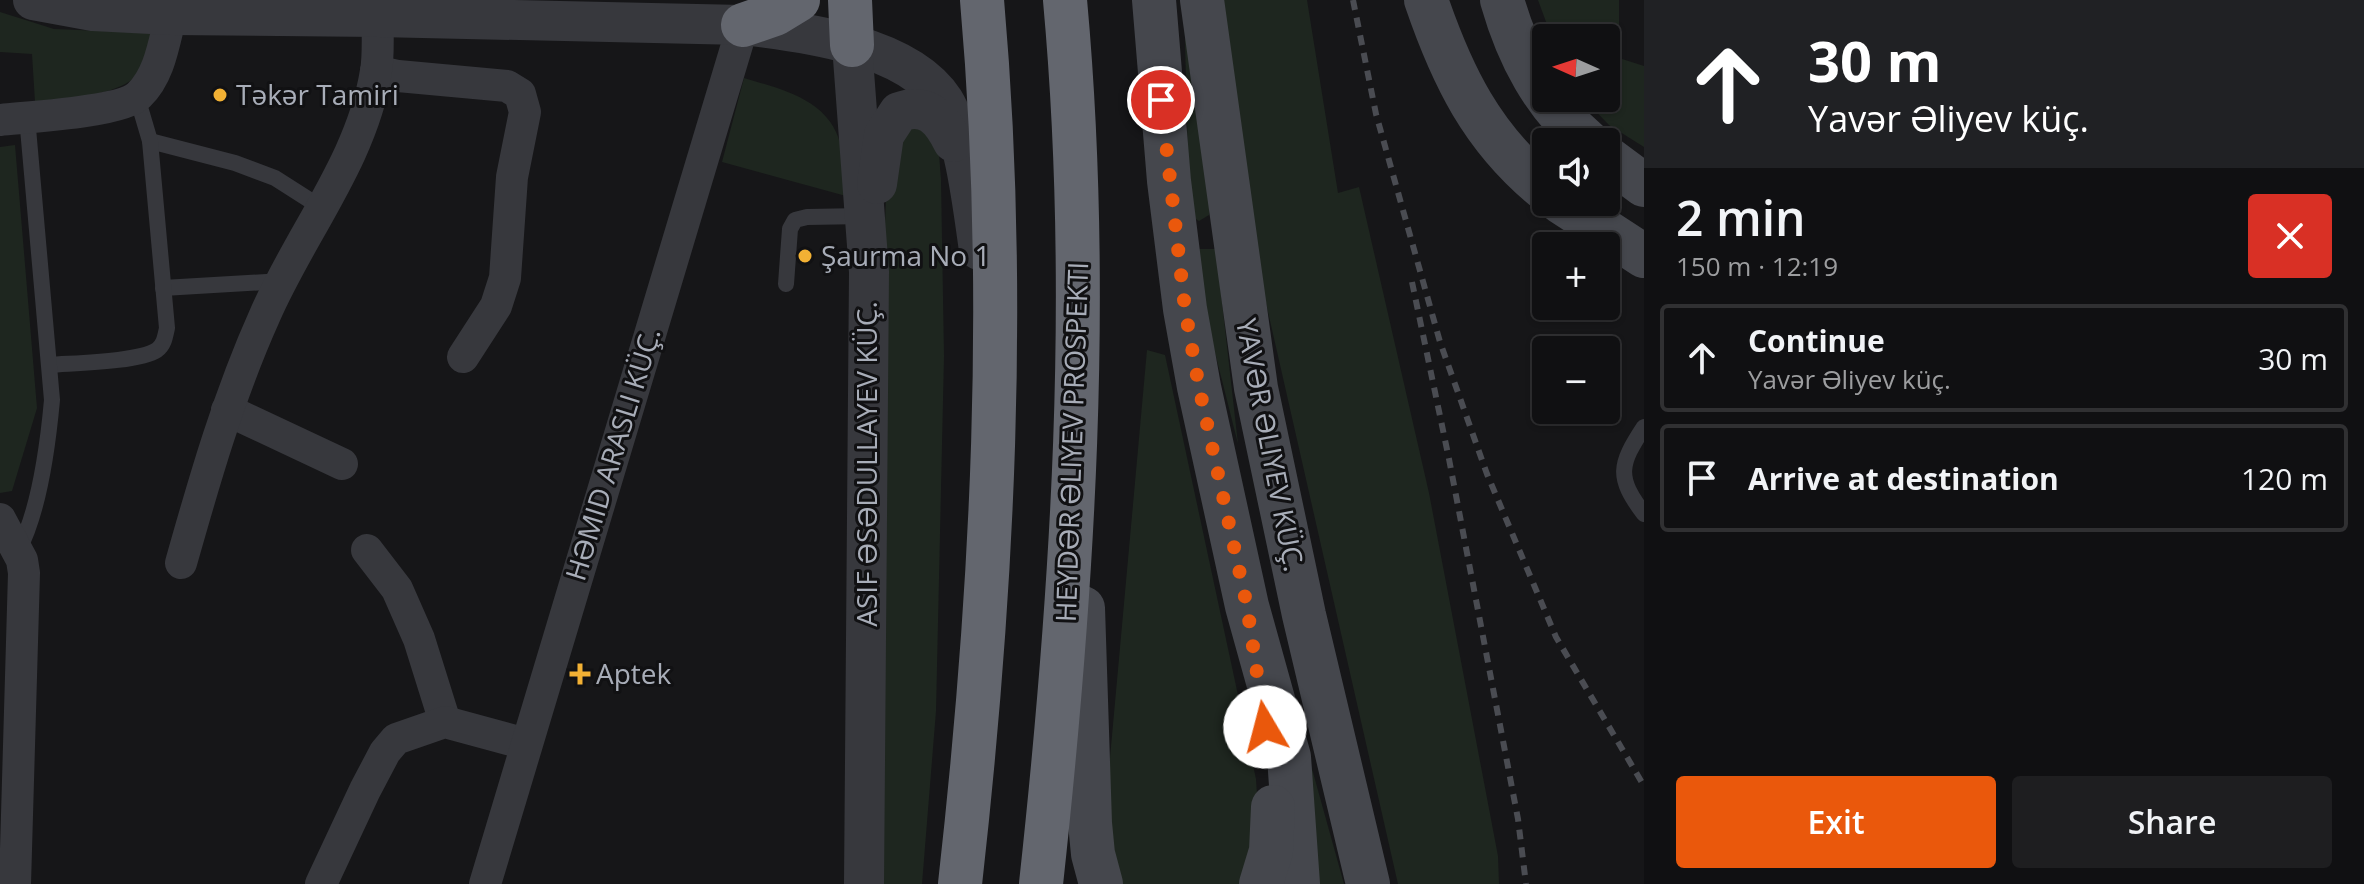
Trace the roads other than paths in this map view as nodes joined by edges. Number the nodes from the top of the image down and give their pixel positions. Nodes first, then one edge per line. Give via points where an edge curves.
1 (33, 0) edge
2 (798, 0) edge
3 (850, 0) edge
4 (982, 0) edge
5 (1065, 0) edge
6 (1154, 0) edge
7 (1202, 0) edge
8 (1426, 0) edge
9 (1502, 0) edge
10 (751, 12) edge
11 (171, 15) junction
12 (378, 17) junction
13 (852, 45) junction
14 (376, 71) junction
15 (137, 97) junction
16 (1215, 112) junction
17 (14, 118) edge
18 (1571, 128) edge
19 (1163, 129) junction
20 (150, 141) junction
21 (965, 165) junction
22 (1620, 167) edge
23 (1532, 179) edge
24 (1644, 185) edge
25 (322, 208) junction
26 (866, 216) junction
27 (1583, 216) edge
28 (1644, 256) edge
29 (869, 272) junction
30 (283, 281) junction
31 (786, 284) dead end
32 (163, 288) junction
33 (463, 357) dead end
34 (50, 365) junction
35 (995, 381) junction
36 (227, 410) junction
37 (1078, 414) junction
38 (1644, 427) edge
39 (342, 464) dead end
40 (1644, 514) edge
41 (0, 519) edge
42 (367, 550) dead end
43 (18, 551) junction
44 (181, 563) dead end
45 (1247, 606) junction
46 (445, 722) junction
47 (526, 744) junction
48 (10, 866) edge
49 (321, 884) edge
50 (485, 884) edge
51 (864, 884) edge
52 (960, 884) edge
53 (1041, 884) edge
54 (1101, 884) edge
55 (1261, 884) edge
56 (1298, 884) edge
57 (1368, 884) edge

1 - 11 street via 93,11
2 - 10 highway via 775,14
3 - 13 highway
4 - 35 highway
5 - 37 highway, HEYDƏR ƏLIYEV PROSPEKTI via 1077,220
6 - 19 main road, YAVƏR ƏLIYEV KÜÇ.
7 - 16 main road, YAVƏR ƏLIYEV KÜÇ.
8 - 23 main road via 1453,72 1473,107
9 - 18 main road via 1528,68 1547,102
10 - 12 street
10 - 13 street
10 - 47 street
11 - 12 street
11 - 15 street via 150,82
12 - 14 street
13 - 21 street via 916,73 934,89 945,103
13 - 26 street, ASIF ƏSƏDULLAYEV KÜÇ.
14 - 25 street via 357,134
14 - 33 street via 507,86 520,94 525,112 512,177 505,278 496,306
15 - 17 street via 104,107
15 - 20 lane
16 - 19 main road via 1221,207 1213,232 1198,234 1185,226
16 - 57 main road, YAVƏR ƏLIYEV KÜÇ. via 1256,388
17 - 34 lane
19 - 45 main road, YAVƏR ƏLIYEV KÜÇ. via 1185,309
20 - 25 lane via 275,178
20 - 32 lane
21 - 29 street via 946,128 930,111 899,112 884,135 879,160
21 - 35 street
22 - 24 main road
25 - 30 street
26 - 29 street, ASIF ƏSƏDULLAYEV KÜÇ.
26 - 31 lane via 795,220
27 - 28 main road
29 - 51 street, ASIF ƏSƏDULLAYEV KÜÇ.
30 - 32 lane
30 - 36 street
32 - 34 lane via 167,328 159,350
34 - 43 lane via 49,428 30,523
35 - 52 highway via 984,637
36 - 39 street
36 - 44 street
37 - 53 highway, HEYDƏR ƏLIYEV PROSPEKTI via 1066,637
37 - 54 main road via 1087,772 1093,854
38 - 40 lane via 1628,450 1623,470 1627,492
41 - 43 street
42 - 46 street via 397,589
43 - 48 street via 25,589
45 - 55 main road via 1274,826
45 - 56 main road, YAVƏR ƏLIYEV KÜÇ. via 1289,757
46 - 47 street
46 - 49 street via 396,739 385,752
47 - 50 street

